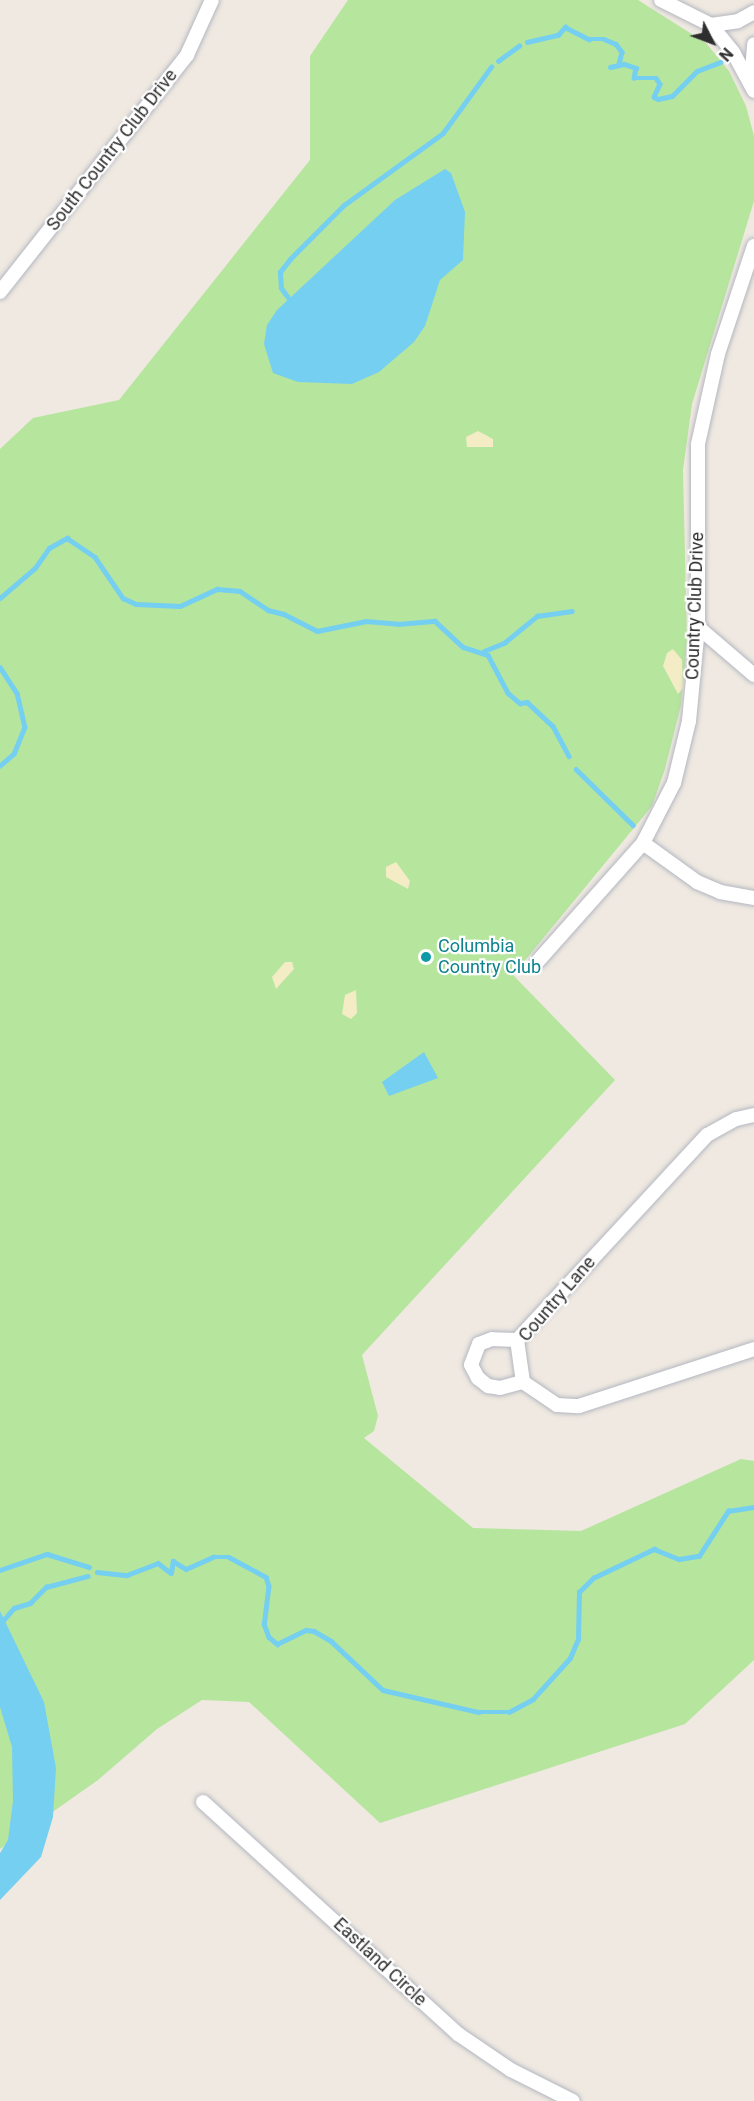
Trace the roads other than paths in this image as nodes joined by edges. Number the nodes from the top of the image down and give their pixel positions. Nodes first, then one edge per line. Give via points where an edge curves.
1 (212, 0) edge
2 (661, 0) edge
3 (754, 12) edge
4 (711, 25) junction
5 (754, 44) edge
6 (752, 86) edge
7 (754, 246) edge
8 (0, 292) edge
9 (698, 627) junction
10 (754, 675) edge
11 (643, 843) junction
12 (754, 898) edge
13 (538, 961) dead end
14 (754, 1115) edge
15 (517, 1340) junction
16 (754, 1349) edge
17 (523, 1382) junction
18 (203, 1802) dead end
19 (573, 2101) edge

1 - 8 street, South Country Club Drive via 187,55
2 - 4 street
3 - 4 street via 738,21
4 - 6 street
5 - 6 street
7 - 9 street, Country Club Drive via 718,354 698,444
9 - 10 street
9 - 11 street, Country Club Drive via 689,721 674,783
11 - 12 street via 697,882 720,892
11 - 13 street, Country Club Drive
14 - 15 street, Country Lane via 736,1119 707,1135
15 - 17 street, Country Lane
15 - 17 street via 492,1339 479,1344 471,1365 488,1386 500,1388
16 - 17 street via 579,1406 557,1405
18 - 19 street, Eastland Circle via 458,2034 511,2070

